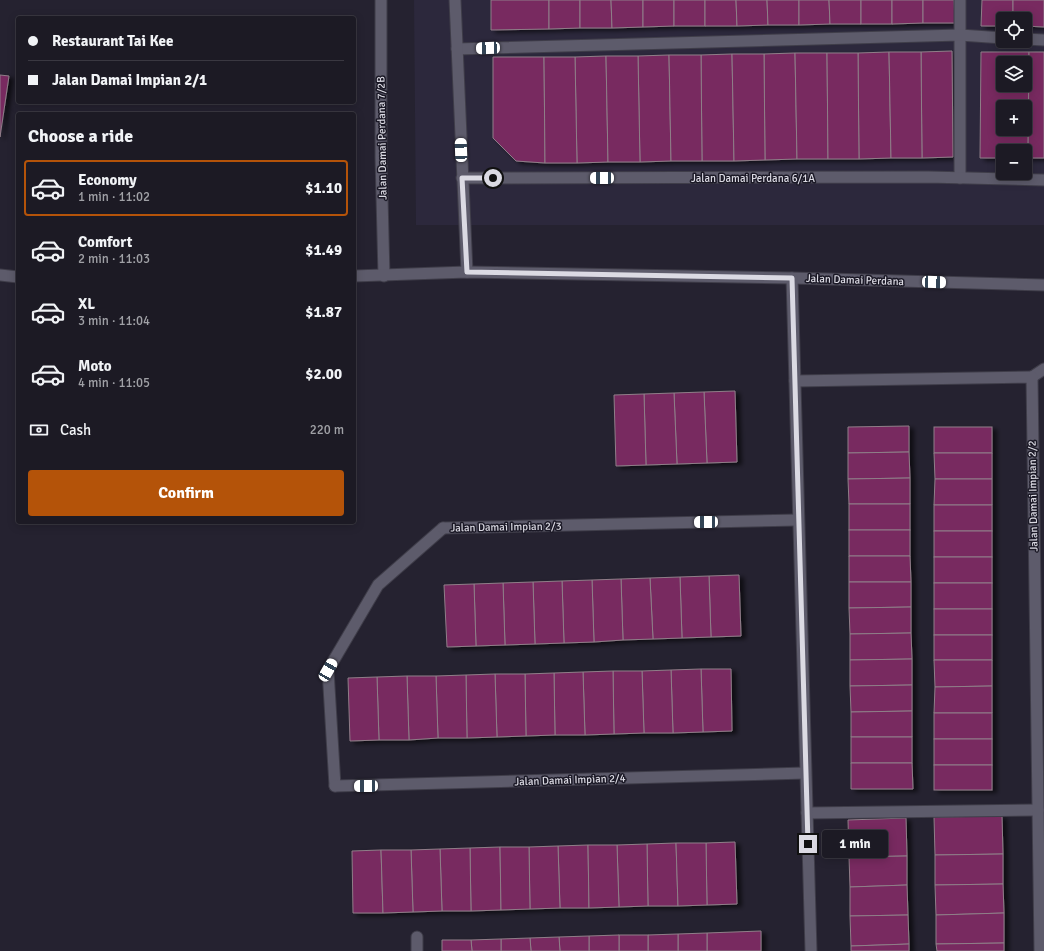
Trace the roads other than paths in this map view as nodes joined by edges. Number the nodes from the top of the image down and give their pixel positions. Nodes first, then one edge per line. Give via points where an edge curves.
1 (381, 0) edge
2 (455, 0) edge
3 (960, 0) edge
4 (960, 36) junction
5 (996, 38) edge
6 (1032, 39) edge
7 (1044, 40) edge
8 (457, 49) junction
9 (462, 178) junction
10 (960, 178) junction
11 (1044, 180) edge
12 (467, 272) junction
13 (0, 275) edge
14 (356, 276) edge
15 (384, 276) junction
16 (16, 277) edge
17 (792, 278) junction
18 (1044, 285) edge
19 (1044, 369) edge
20 (1032, 377) junction
21 (795, 381) junction
22 (798, 520) junction
23 (805, 773) junction
24 (335, 786) joint
25 (1038, 810) junction
26 (807, 813) junction
27 (417, 937) dead end
28 (417, 951) edge
29 (810, 951) edge
30 (1040, 951) edge

1 - 15 street, Jalan Damai Perdana 7/2B
2 - 8 street
3 - 4 street
4 - 5 street
4 - 8 street
4 - 10 street
6 - 7 street
8 - 9 street
9 - 10 street, Jalan Damai Perdana 6/1A
9 - 12 street
10 - 11 street, Jalan Damai Perdana 6/1A
12 - 15 street, Jalan Damai Perdana
12 - 17 street, Jalan Damai Perdana
13 - 16 street
14 - 15 street, Jalan Damai Perdana
17 - 18 street, Jalan Damai Perdana
17 - 21 street
19 - 20 street
20 - 21 street
20 - 25 street, Jalan Damai Impian 2/2
21 - 22 street
22 - 23 street
22 - 24 street, Jalan Damai Impian 2/3 via 444,528 378,585 328,670
23 - 24 street, Jalan Damai Impian 2/4
23 - 26 street
25 - 26 street
25 - 30 street, Jalan Damai Impian 2/2
26 - 29 street
27 - 28 street

